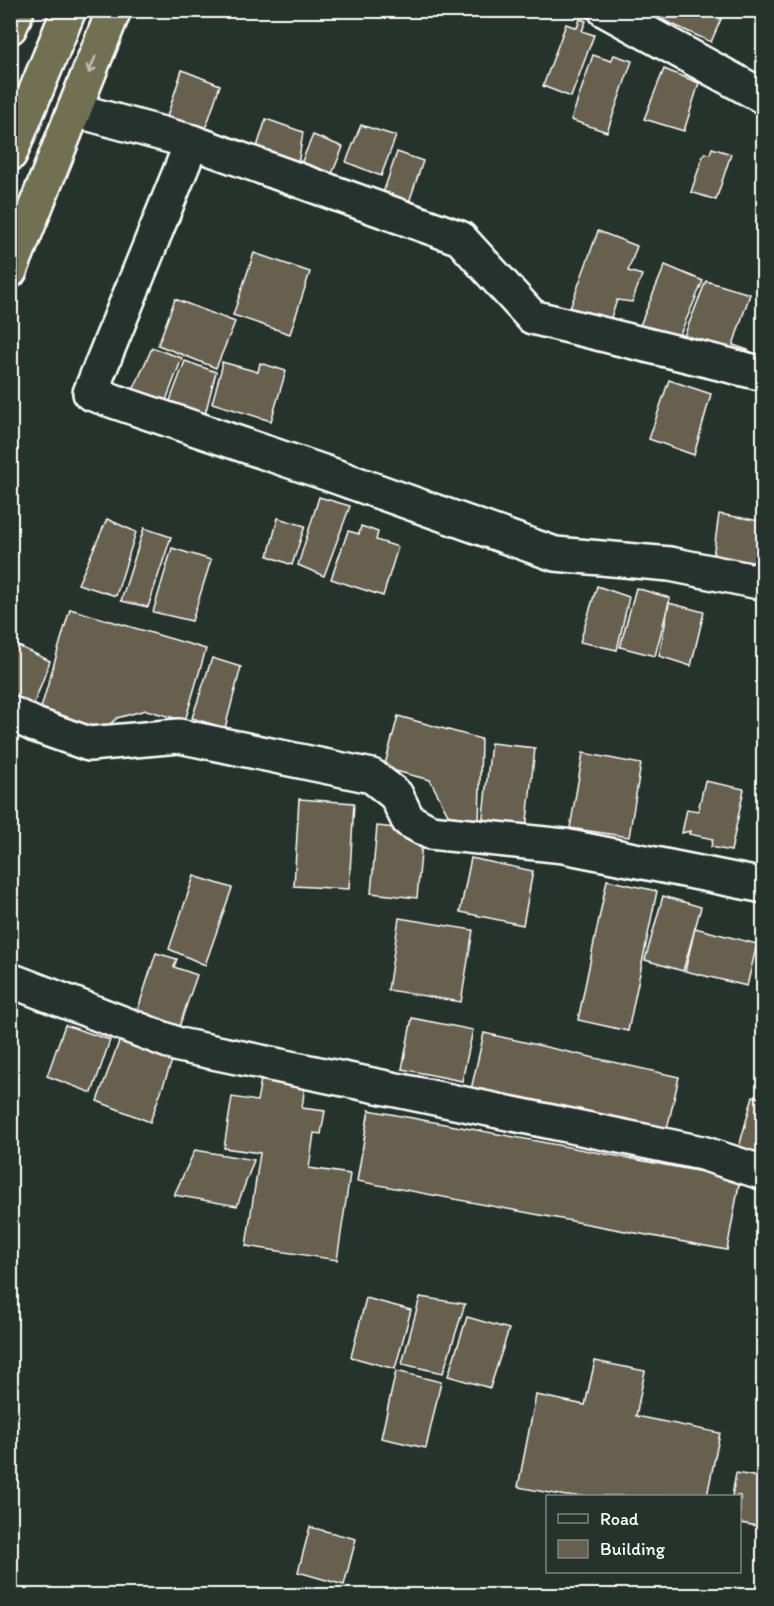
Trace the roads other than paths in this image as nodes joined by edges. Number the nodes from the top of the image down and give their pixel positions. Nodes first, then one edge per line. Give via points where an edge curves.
1 (17, 10) edge
2 (69, 10) edge
3 (114, 10) edge
4 (605, 10) edge
5 (10, 27) edge
6 (764, 97) edge
7 (75, 110) junction
8 (192, 142) junction
9 (10, 154) edge
10 (10, 271) edge
11 (764, 374) edge
12 (764, 583) edge
13 (10, 713) edge
14 (764, 886) edge
15 (10, 980) edge
16 (764, 1173) edge

1 - 5 highway
2 - 9 highway
3 -> 7 highway
4 - 6 street
7 - 8 street
7 - 10 highway
8 - 11 street via 460,238 532,316
8 - 12 street via 90,393 555,554 670,564
13 - 14 street via 89,744 179,736 372,776 396,795 408,820 430,832 564,846
15 - 16 street via 179,1045 702,1153

